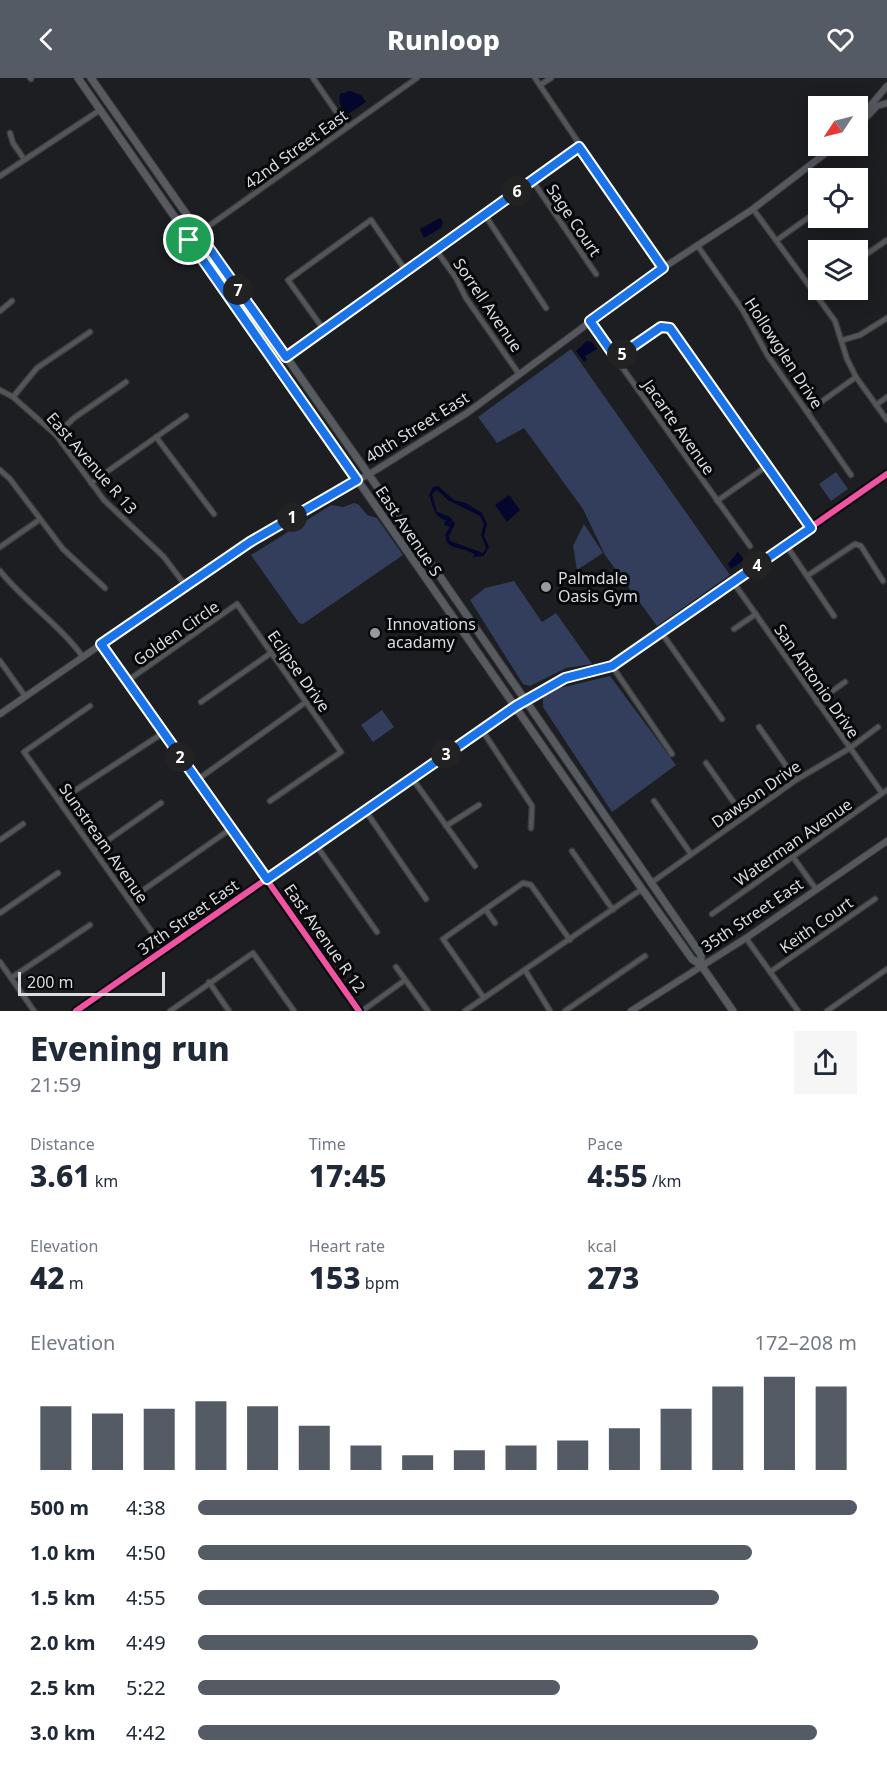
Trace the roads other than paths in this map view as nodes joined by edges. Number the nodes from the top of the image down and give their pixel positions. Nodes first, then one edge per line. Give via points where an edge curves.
1 (78, 78) edge
2 (91, 78) edge
3 (314, 78) edge
4 (417, 78) edge
5 (535, 78) edge
6 (551, 78) edge
7 (540, 85) junction
8 (887, 86) edge
9 (887, 103) edge
10 (868, 108) edge
11 (100, 110) junction
12 (868, 115) edge
13 (346, 126) junction
14 (10, 132) dead end
15 (579, 147) junction
16 (822, 156) edge
17 (24, 159) junction
18 (0, 176) edge
19 (532, 180) junction
20 (753, 209) junction
21 (485, 215) junction
22 (808, 218) edge
23 (199, 234) junction
24 (189, 240) junction
25 (777, 240) junction
26 (887, 240) edge
27 (697, 245) junction
28 (436, 250) junction
29 (868, 253) edge
30 (663, 268) junction
31 (406, 271) junction
32 (596, 274) dead end
33 (808, 278) edge
34 (823, 300) edge
35 (12, 301) dead end
36 (546, 308) dead end
37 (0, 311) edge
38 (887, 318) edge
39 (590, 321) junction
40 (324, 330) junction
41 (90, 332) dead end
42 (843, 340) junction
43 (286, 357) junction
44 (616, 358) junction
45 (519, 374) junction
46 (856, 377) junction
47 (126, 382) dead end
48 (0, 390) edge
49 (13, 397) junction
50 (887, 397) edge
51 (876, 405) junction
52 (807, 412) junction
53 (186, 416) dead end
54 (887, 420) edge
55 (56, 435) junction
56 (156, 437) junction
57 (767, 466) junction
58 (0, 470) edge
59 (368, 473) junction
60 (851, 475) dead end
61 (886, 476) edge
62 (357, 480) junction
63 (91, 483) junction
64 (717, 501) junction
65 (214, 514) dead end
66 (39, 520) junction
67 (811, 528) junction
68 (786, 545) junction
69 (750, 546) dead end
70 (0, 547) edge
71 (0, 571) edge
72 (807, 576) junction
73 (883, 580) dead end
74 (733, 582) junction
75 (185, 585) junction
76 (105, 588) dead end
77 (237, 604) joint
78 (756, 614) junction
79 (834, 615) dead end
80 (734, 629) dead end
81 (661, 632) junction
82 (101, 644) junction
83 (271, 653) junction
84 (83, 657) junction
85 (1, 663) edge
86 (612, 666) junction
87 (128, 681) junction
88 (846, 681) dead end
89 (25, 696) junction
90 (525, 701) junction
91 (201, 702) dead end
92 (306, 702) junction
93 (817, 702) junction
94 (90, 706) dead end
95 (516, 706) junction
96 (0, 714) edge
97 (722, 719) dead end
98 (759, 727) dead end
99 (878, 727) dead end
100 (482, 730) junction
101 (163, 733) junction
102 (850, 748) junction
103 (672, 754) dead end
104 (706, 764) dead end
105 (412, 777) junction
106 (197, 780) junction
107 (796, 780) junction
108 (887, 790) edge
109 (882, 794) junction
110 (59, 801) junction
111 (270, 801) dead end
112 (654, 801) dead end
113 (161, 803) dead end
114 (479, 805) dead end
115 (365, 810) junction
116 (744, 817) junction
117 (23, 824) dead end
118 (447, 826) junction
119 (232, 828) junction
120 (531, 828) dead end
121 (0, 840) edge
122 (887, 841) edge
123 (316, 845) junction
124 (94, 850) junction
125 (572, 851) dead end
126 (691, 854) junction
127 (793, 857) junction
128 (475, 866) dead end
129 (58, 873) dead end
130 (267, 879) junction
131 (651, 884) junction
132 (642, 888) junction
133 (816, 889) junction
134 (426, 899) dead end
135 (875, 899) dead end
136 (129, 900) junction
137 (486, 910) junction
138 (614, 910) junction
139 (0, 913) edge
140 (712, 914) dead end
141 (495, 924) dead end
142 (90, 925) dead end
143 (377, 932) dead end
144 (746, 938) junction
145 (570, 940) junction
146 (164, 949) junction
147 (645, 956) dead end
148 (0, 962) edge
149 (701, 965) junction
150 (396, 967) dead end
151 (887, 969) edge
152 (525, 970) junction
153 (770, 972) junction
154 (11, 978) junction
155 (405, 980) junction
156 (209, 982) junction
157 (484, 998) junction
158 (34, 1011) edge
159 (76, 1011) edge
160 (170, 1011) edge
161 (229, 1011) edge
162 (293, 1011) edge
163 (361, 1011) edge
164 (428, 1011) edge
165 (465, 1011) edge
166 (550, 1011) edge
167 (565, 1011) edge
168 (631, 1011) edge
169 (734, 1011) edge
170 (798, 1011) edge
171 (827, 1011) edge

1 - 11 main road, East Avenue S
2 - 23 main road, East Avenue S
3 - 13 street
4 - 13 street, 42nd Street East
5 - 7 street
6 - 7 street
7 - 15 street
8 - 10 main road
9 - 12 main road
11 - 17 street
11 - 24 main road, East Avenue S
13 - 23 street, 42nd Street East
14 - 17 street
15 - 19 street
15 - 30 street
16 - 20 main road, 40th Street East
17 - 18 street
19 - 21 street
19 - 32 street, Sage Court
20 - 25 street
20 - 27 main road, 40th Street East
21 - 28 street
21 - 36 street
22 - 25 street
23 - 24 street, 42nd Street East
23 - 43 main road, East Avenue S
24 - 62 main road, East Avenue S
25 - 33 street
26 - 29 street
27 - 30 main road, 40th Street East
27 - 52 street, Hollowglen Drive
28 - 31 street
28 - 45 street, Sorrell Avenue
30 - 39 main road, 40th Street East
31 - 40 street
31 - 40 street via 371,220 288,280
34 - 42 street
35 - 37 street
38 - 42 street via 861,335
39 - 44 street, Jacarte Avenue
39 - 45 main road, 40th Street East
40 - 43 street
41 - 49 street via 37,368
42 - 46 street
43 - 59 main road, East Avenue S
44 - 57 street via 661,327 670,328
44 - 64 street, Jacarte Avenue
45 - 59 main road, 40th Street East via 451,423
46 - 51 street
46 - 52 street
47 - 55 street
48 - 49 street, East Avenue R 13
49 - 55 street, East Avenue R 13
50 - 51 street
51 - 54 street
52 - 60 street, Hollowglen Drive
53 - 56 street
55 - 63 street, East Avenue R 13
56 - 63 street
56 - 65 street
57 - 64 street
57 - 67 street
58 - 66 street
59 - 62 main road, 40th Street East
59 - 90 main road, East Avenue S
61 - 67 street, 37th Street East
62 - 75 main road, 40th Street East
62 - 95 main road, East Avenue S
63 - 75 street, East Avenue R 13 via 164,557
64 - 69 street, Jacarte Avenue
66 - 70 street
66 - 76 street
67 - 68 street, 37th Street East
68 - 72 street
68 - 74 street, 37th Street East
71 - 84 street via 69,637
72 - 73 street via 855,543
72 - 79 street
74 - 78 street, San Antonio Drive
74 - 81 street, 37th Street East
75 - 82 main road, 40th Street East
77 - 83 street, Eclipse Drive
77 - 87 street, Golden Circle
78 - 80 street
78 - 93 street, San Antonio Drive
81 - 86 street, 37th Street East
81 - 97 street
82 - 84 main road, 40th Street East
82 - 87 street, East Avenue R 12
83 - 91 street
83 - 92 street, Eclipse Drive
84 - 89 main road, 40th Street East
85 - 89 street
86 - 90 street, 37th Street East via 565,678
86 - 103 street
87 - 101 street, East Avenue R 12
88 - 93 street
89 - 96 main road, 40th Street East
90 - 95 street, 37th Street East
90 - 131 main road, East Avenue S
92 - 106 street
92 - 111 street, Eclipse Drive via 341,752
93 - 102 street, San Antonio Drive
94 - 110 street, Sunstream Avenue via 24,752
95 - 100 street, 37th Street East
95 - 132 main road, East Avenue S
98 - 107 street
99 - 102 street, Dawson Drive
100 - 105 street, 37th Street East
100 - 120 street via 532,806
101 - 106 street, East Avenue R 12
101 - 110 street
102 - 107 street, Dawson Drive
102 - 109 street, San Antonio Drive
104 - 116 street
105 - 115 street, 37th Street East
105 - 118 street
106 - 119 street, East Avenue R 12
107 - 116 street, Dawson Drive
108 - 109 street, Waterman Avenue
109 - 127 street, Waterman Avenue
110 - 124 street, Sunstream Avenue
112 - 126 street
113 - 124 street
114 - 118 street
115 - 123 street, 37th Street East
115 - 134 street
116 - 126 street, Dawson Drive
117 - 121 street
118 - 128 street
119 - 130 street, East Avenue R 12
119 - 136 street
122 - 133 main road, 35th Street East
123 - 130 street, 37th Street East
123 - 143 street
124 - 136 street, Sunstream Avenue
125 - 138 street
126 - 131 street, Dawson Drive
127 - 133 street
127 - 140 street, Waterman Avenue
129 - 139 street
130 - 146 street, 37th Street East
130 - 163 street, East Avenue R 12
131 - 149 main road, East Avenue S via 701,955
132 - 138 street
132 - 149 main road, East Avenue S via 692,959
133 - 144 main road, 35th Street East
135 - 153 street, Keith Court
136 - 146 street, Sunstream Avenue
137 - 141 street
137 - 145 street via 523,883 531,885
137 - 157 street via 443,939
138 - 145 street
142 - 154 street
144 - 149 main road, 35th Street East
144 - 153 street
145 - 152 street
146 - 159 street, 37th Street East
147 - 167 street
148 - 154 street
149 - 168 main road, 35th Street East
149 - 169 main road, East Avenue S
150 - 155 street
151 - 171 street
152 - 157 street
152 - 166 street
153 - 170 street
154 - 158 street
155 - 163 street
155 - 164 street
156 - 160 street
156 - 161 street
156 - 162 street via 253,953
157 - 165 street

